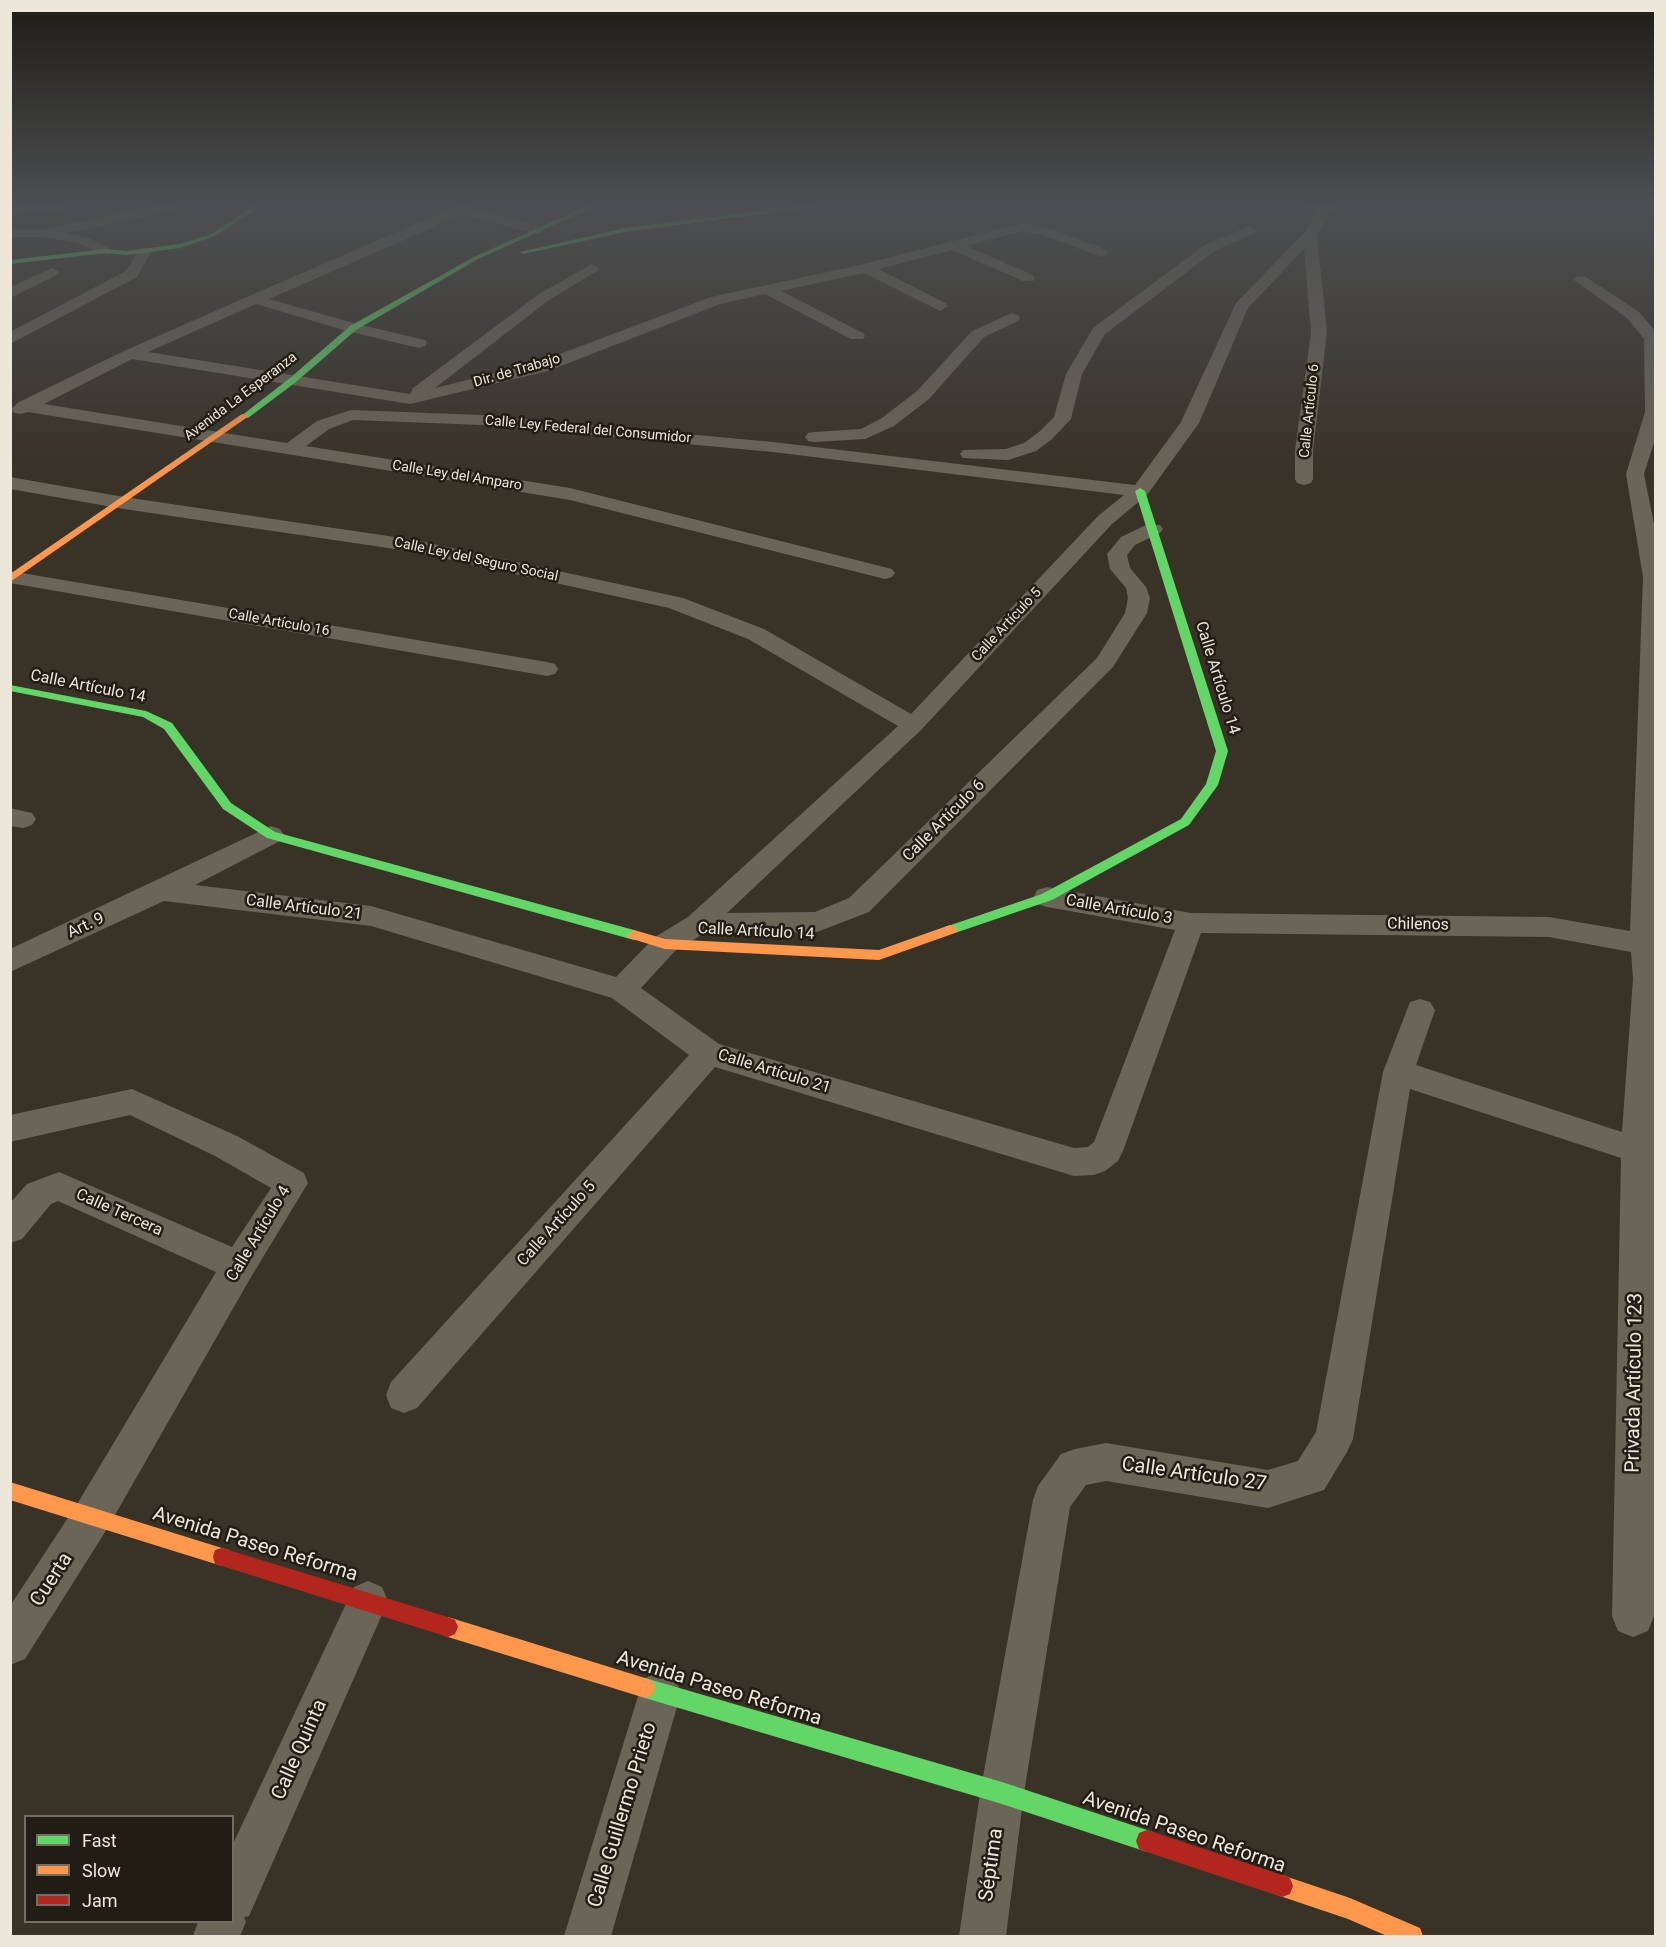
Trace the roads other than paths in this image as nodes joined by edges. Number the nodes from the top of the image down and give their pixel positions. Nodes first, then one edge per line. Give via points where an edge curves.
1 (87, 297) edge
2 (259, 297) edge
3 (408, 297) edge
4 (544, 297) edge
5 (729, 297) edge
6 (782, 297) edge
7 (922, 297) edge
8 (1145, 297) edge
9 (1250, 297) edge
10 (1316, 297) edge
11 (1606, 297) edge
12 (254, 299) junction
13 (940, 306) dead end
14 (1012, 318) dead end
15 (353, 328) junction
16 (858, 336) dead end
17 (10, 339) edge
18 (419, 343) dead end
19 (130, 354) junction
20 (293, 380) junction
21 (410, 399) junction
22 (18, 410) edge
23 (216, 438) junction
24 (774, 447) junction
25 (289, 450) junction
26 (897, 461) junction
27 (1304, 479) dead end
28 (10, 483) edge
29 (1140, 491) junction
30 (124, 503) junction
31 (1153, 529) junction
32 (885, 573) dead end
33 (11, 578) edge
34 (547, 669) dead end
35 (10, 688) edge
36 (913, 725) junction
37 (271, 835) junction
38 (161, 891) junction
39 (1047, 897) junction
40 (1191, 923) junction
41 (698, 924) junction
42 (665, 944) junction
43 (1644, 944) junction
44 (10, 961) edge
45 (1651, 980) edge
46 (622, 990) junction
47 (1420, 1010) dead end
48 (709, 1053) junction
49 (1398, 1072) junction
50 (10, 1129) edge
51 (1646, 1155) edge
52 (10, 1228) edge
53 (239, 1266) junction
54 (404, 1395) dead end
55 (10, 1491) edge
56 (93, 1515) junction
57 (368, 1601) junction
58 (1633, 1616) dead end
59 (10, 1644) edge
60 (660, 1693) junction
61 (1002, 1793) junction
62 (234, 1895) edge
63 (1351, 1923) edge
64 (586, 1936) edge
65 (982, 1936) edge
66 (1412, 1936) edge

1 - 17 street
2 - 12 street
3 - 15 street, Avenida La Esperanza
4 - 21 street
5 - 21 street, Dir. de Trabajo via 542,367
6 - 16 street
7 - 13 street
8 - 26 street, Calle Ley Federal del Consumidor via 1099,331 1074,374 1062,419 1030,447 1008,455 915,453
9 - 29 street, Calle Artículo 5 via 1241,306 1190,423
10 - 27 street, Calle Artículo 6 via 1319,332
11 - 43 street, Privada Artículo 123 via 1633,315 1652,338 1654,412 1635,474 1653,577
12 - 15 street
12 - 19 street
14 - 24 street via 978,334 923,394 876,429 854,436 799,438
15 - 18 street
15 - 20 street, Avenida La Esperanza
19 - 20 street, Dir. de Trabajo
19 - 22 street
20 - 21 street, Dir. de Trabajo
20 - 23 street, Avenida La Esperanza
22 - 23 street, Calle Ley del Amparo
23 - 25 street, Calle Ley del Amparo
23 - 30 street, Avenida La Esperanza
24 - 25 street, Calle Ley Federal del Consumidor via 482,420 351,415 323,425
24 - 26 street, Calle Ley Federal del Consumidor
25 - 32 street, Calle Ley del Amparo via 570,494
26 - 29 street, Calle Ley Federal del Consumidor
28 - 30 street, Calle Ley del Seguro Social
29 - 31 street, Calle Artículo 14
29 - 36 street, Calle Artículo 5 via 1105,520
30 - 33 street, Avenida La Esperanza
30 - 36 street, Calle Ley del Seguro Social via 415,546 675,603 756,634
31 - 39 street, Calle Artículo 14 via 1222,751 1212,785 1185,822
31 - 41 street, Calle Artículo 6 via 1128,542 1117,554 1120,569 1136,587 1139,598 1136,613 1105,662 859,905 817,922
33 - 34 street, Calle Artículo 16
35 - 37 street, Calle Artículo 14 via 146,714 168,726 227,806
36 - 41 street, Calle Artículo 5
37 - 38 street
37 - 42 street, Calle Artículo 14
38 - 44 street, Art. 9
38 - 46 street, Calle Artículo 21 via 371,916
39 - 40 street, Calle Artículo 3
39 - 42 street, Calle Artículo 14 via 879,955
40 - 43 street, Chilenos via 1549,927
40 - 48 street, Calle Artículo 21 via 1107,1151 1094,1161 1074,1162
41 - 42 street, Calle Artículo 5
42 - 46 street, Calle Artículo 5
43 - 45 street, Privada Artículo 123
45 - 51 street, Privada Artículo 123
46 - 48 street, Calle Artículo 21
47 - 49 street, Calle Artículo 27
48 - 54 street, Calle Artículo 5
49 - 51 street
49 - 61 street, Calle Artículo 27 via 1334,1439 1310,1476 1268,1489 1106,1462 1075,1468 1052,1500
50 - 53 street, Calle Artículo 4 via 132,1102 226,1146 292,1183
51 - 58 street, Privada Artículo 123
52 - 53 street, Calle Tercera via 39,1194 59,1186
53 - 56 street, Calle Artículo 4
55 - 56 street, Avenida Paseo Reforma
56 - 57 street, Avenida Paseo Reforma
56 - 59 street, Cuerta
57 - 60 street, Avenida Paseo Reforma
57 - 62 street, Calle Quinta
60 - 61 street, Avenida Paseo Reforma
60 - 64 street, Calle Guillermo Prieto
61 - 63 street, Avenida Paseo Reforma
61 - 65 street, Séptima
63 - 66 street, Avenida Paseo Reforma

